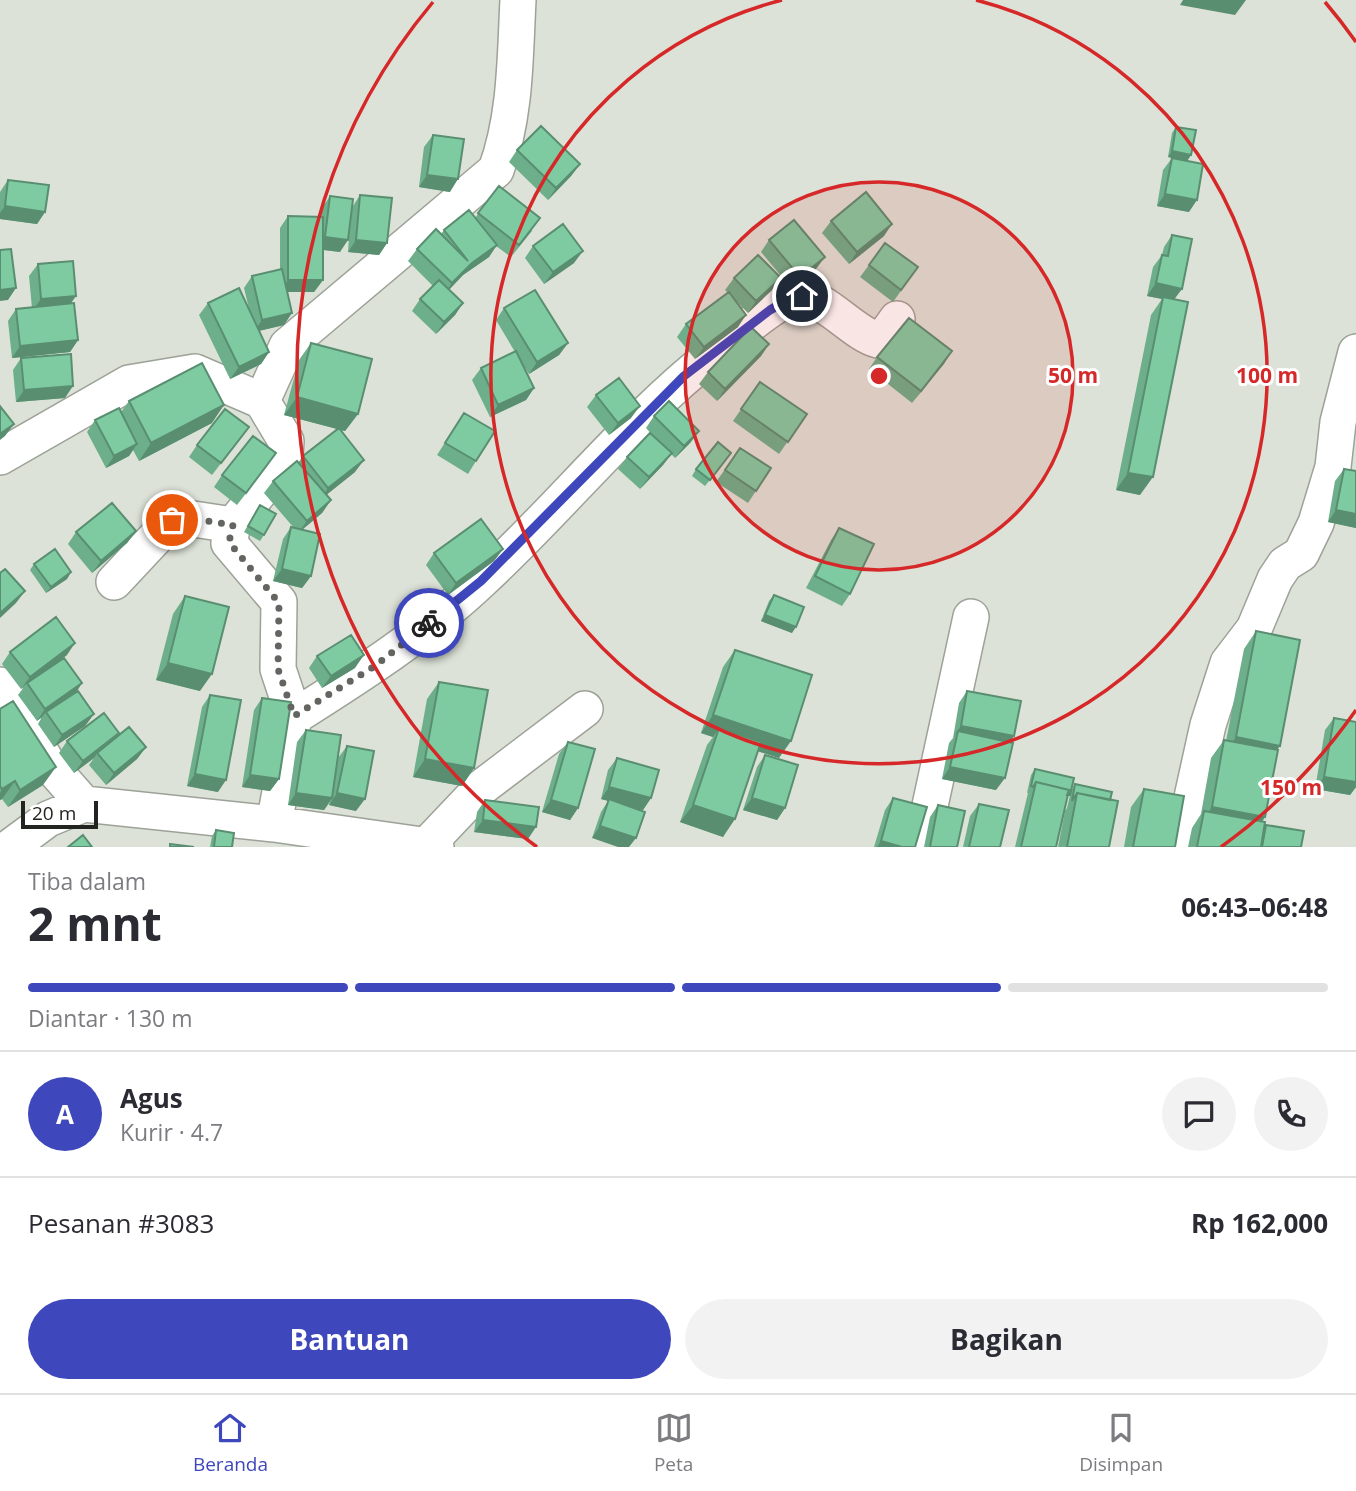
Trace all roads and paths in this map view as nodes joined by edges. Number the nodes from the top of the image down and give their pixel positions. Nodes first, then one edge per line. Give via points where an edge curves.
1 (518, 0) edge
2 (897, 319) dead end
3 (1356, 352) edge
4 (262, 401) junction
5 (0, 457) edge
6 (233, 525) junction
7 (114, 582) dead end
8 (971, 617) dead end
9 (0, 685) edge
10 (585, 709) dead end
11 (294, 716) junction
12 (84, 804) junction
13 (274, 824) junction
14 (431, 846) edge
15 (10, 847) edge
16 (920, 847) edge
17 (1181, 847) edge

1 - 4 street via 507,141 496,170 287,345
2 - 11 street via 878,340 802,296 770,310 684,376 481,581 375,666
3 - 17 street via 1338,422 1333,467 1316,523 1301,554 1285,564 1275,579 1254,629 1228,663 1208,725
4 - 5 street via 195,372 129,383
4 - 6 street via 286,441 285,454
6 - 7 street via 180,517 172,520
6 - 11 street via 229,542 279,603 278,669
8 - 16 street
9 - 12 street via 47,762
10 - 14 street via 482,787
11 - 13 street
12 - 13 street
12 - 15 street via 48,819
13 - 14 street

